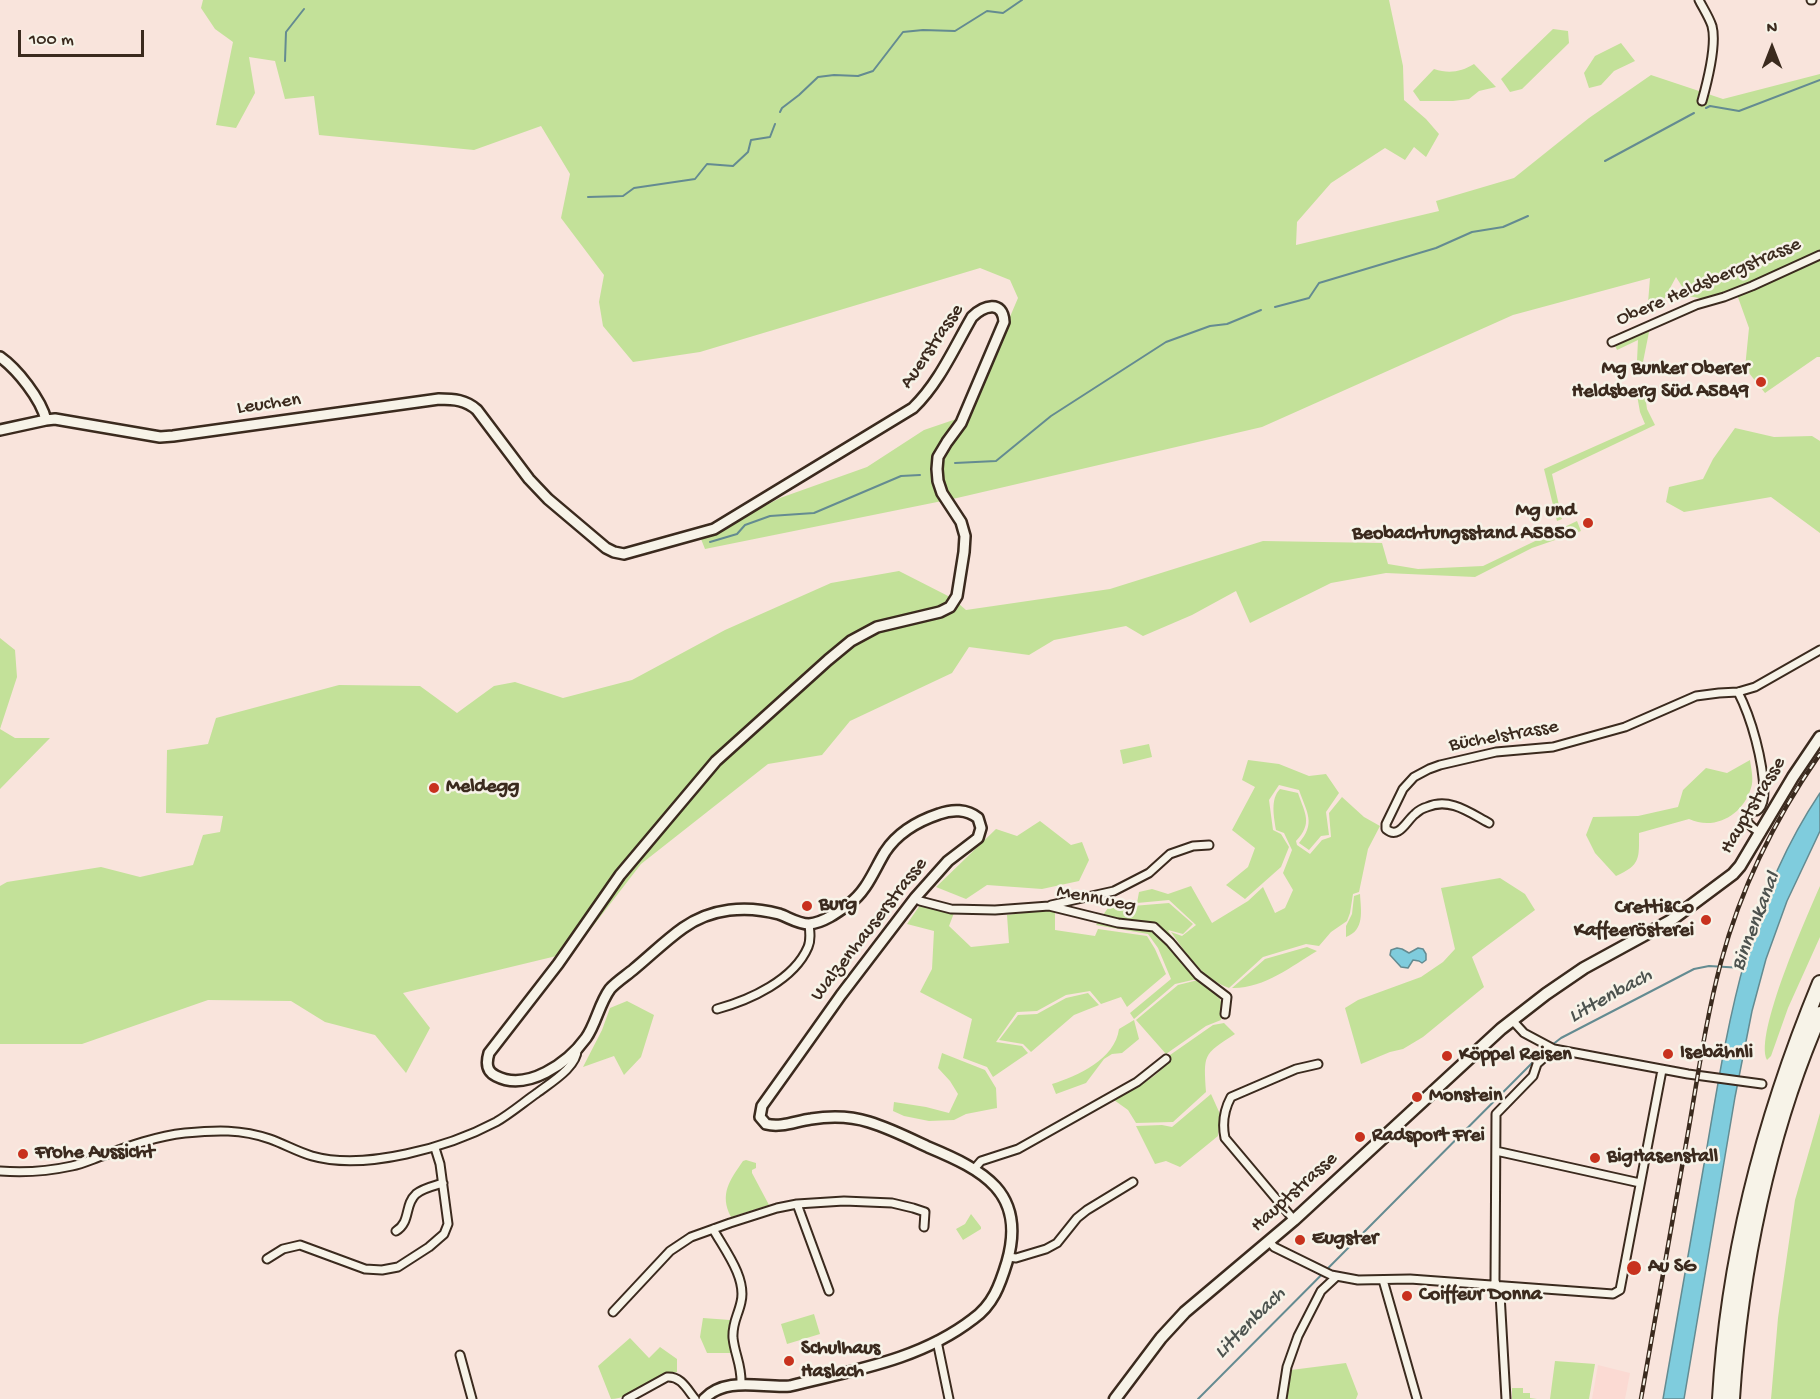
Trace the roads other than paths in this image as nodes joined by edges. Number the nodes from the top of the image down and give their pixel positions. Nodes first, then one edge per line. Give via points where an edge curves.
1 (1699, 0) edge
2 (1702, 101) dead end
3 (1820, 255) edge
4 (1612, 342) dead end
5 (0, 357) edge
6 (46, 420) junction
7 (0, 429) edge
8 (582, 528) joint
9 (1820, 650) edge
10 (1738, 692) junction
11 (1820, 737) edge
12 (1489, 823) dead end
13 (1761, 833) junction
14 (1209, 845) dead end
15 (915, 898) junction
16 (1049, 906) junction
17 (809, 924) junction
18 (1820, 983) edge
19 (717, 1009) dead end
20 (1225, 1014) dead end
21 (1820, 1014) edge
22 (1512, 1020) junction
23 (577, 1048) junction
24 (1554, 1049) junction
25 (1166, 1059) dead end
26 (1318, 1064) dead end
27 (1662, 1070) junction
28 (1758, 1083) dead end
29 (435, 1148) junction
30 (1496, 1151) junction
31 (975, 1168) junction
32 (0, 1171) edge
33 (1133, 1182) dead end
34 (443, 1183) junction
35 (1640, 1183) junction
36 (797, 1204) junction
37 (1294, 1220) junction
38 (924, 1227) dead end
39 (713, 1229) junction
40 (396, 1231) dead end
41 (1269, 1241) junction
42 (1008, 1257) junction
43 (267, 1259) dead end
44 (1334, 1276) junction
45 (1383, 1280) junction
46 (1496, 1286) junction
47 (829, 1291) dead end
48 (613, 1312) dead end
49 (937, 1341) junction
50 (460, 1355) dead end
51 (741, 1385) junction
52 (472, 1399) edge
53 (627, 1399) edge
54 (695, 1399) edge
55 (704, 1399) edge
56 (949, 1399) edge
57 (1115, 1399) edge
58 (1282, 1399) edge
59 (1417, 1399) edge
60 (1506, 1399) edge
61 (1720, 1399) edge
62 (1732, 1399) edge

1 - 2 street via 1713,36
3 - 4 street, Obere Heldsbergstrasse
5 - 6 street via 22,379
6 - 7 street, Leuchen
6 - 8 street, Leuchen via 160,437 460,400 471,404 529,479
8 - 23 street, Auerstrasse via 606,548 624,554 714,529 913,408 934,384 972,317 990,306 1004,315 961,423 938,457 938,481 965,536 957,596 950,607 940,612 877,627 852,641 716,761 620,875 489,1053 486,1064 490,1073 500,1078 527,1078 542,1074
9 - 10 street, Büchelstrasse via 1755,687
10 - 12 street, Büchelstrasse via 1696,696 1625,727 1553,747 1496,752 1440,765 1406,784 1386,829 1394,833 1401,830 1421,810 1443,803
10 - 13 street via 1754,733 1764,794 1762,807 1750,813 1748,822
11 - 13 main road, Hauptstrasse
13 - 22 main road, Hauptstrasse via 1740,866 1723,882 1670,921 1584,968
14 - 16 street via 1170,854 1149,873 1114,891
15 - 16 street, Mennweg via 951,909
15 - 17 street, Walzenhauserstrasse via 948,861 978,838 981,828 975,815 946,811 912,826 896,837 876,872 852,902
15 - 31 street, Walzenhauserstrasse via 762,1106 760,1117 771,1126 832,1117 860,1119
16 - 20 street, Mennweg via 1118,923 1154,927 1198,975 1227,997
17 - 19 street via 808,946 789,974 746,1000
17 - 23 street via 756,909 736,909 710,914 684,927 610,989 587,1037
18 - 61 highway via 1786,1070 1745,1213 1726,1325
21 - 62 highway via 1797,1074 1757,1217 1738,1329
22 - 24 street via 1524,1033
22 - 37 main road, Hauptstrasse
23 - 29 street via 572,1065 498,1121
24 - 27 street
24 - 30 street via 1496,1114
25 - 31 street via 1137,1083 1018,1149 981,1161
26 - 37 street via 1296,1069 1231,1097 1226,1107 1225,1138
27 - 28 street
27 - 35 street
29 - 32 street via 344,1161 312,1156 245,1131 228,1130 160,1137 74,1166
29 - 34 street
30 - 35 street
30 - 46 street
31 - 42 street, Walzenhauserstrasse via 1007,1203 1012,1230
33 - 42 street via 1077,1218 1057,1243 1016,1258
34 - 40 street via 417,1193 409,1204 405,1223
34 - 43 street via 448,1224 444,1234 398,1267 365,1269 300,1245
35 - 46 street via 1620,1290 1613,1294
36 - 38 street via 892,1203 925,1212
36 - 39 street
36 - 47 street
37 - 41 main road, Hauptstrasse
39 - 48 street via 670,1251
39 - 51 street via 743,1288 733,1341
41 - 44 street
41 - 57 main road, Hauptstrasse via 1185,1312
42 - 49 street, Walzenhauserstrasse via 992,1301 971,1321
44 - 45 street
44 - 58 street via 1321,1291 1298,1336 1287,1367
45 - 46 street
45 - 59 street
46 - 60 street via 1500,1294
49 - 51 street, Walzenhauserstrasse via 894,1360 790,1386
49 - 56 street
50 - 52 street
51 - 55 street, Walzenhauserstrasse via 722,1387
53 - 54 street via 673,1377

